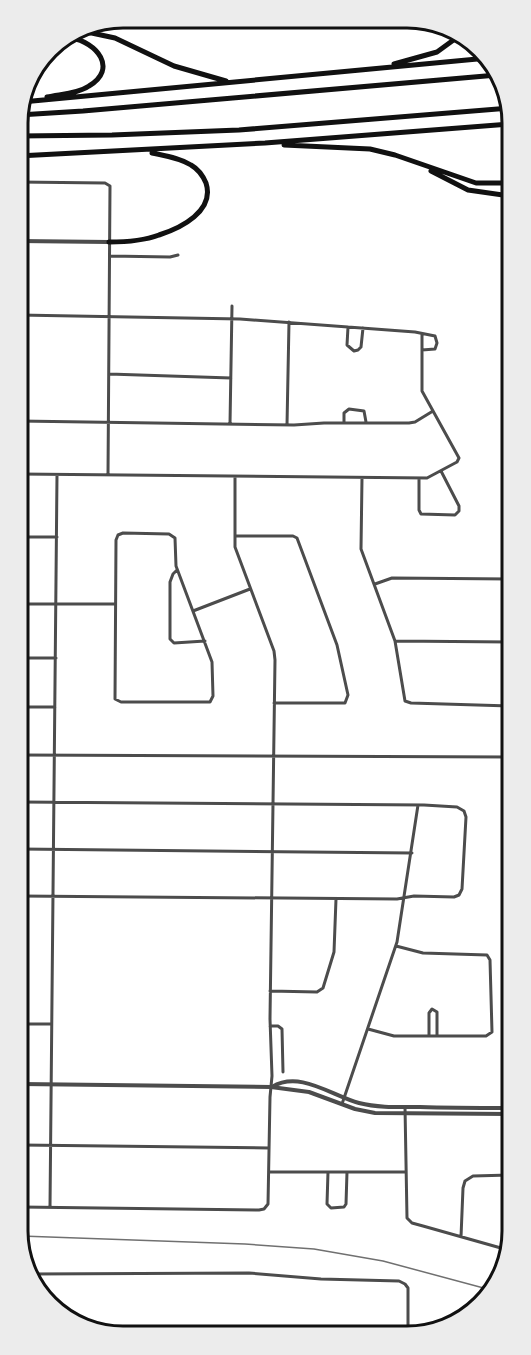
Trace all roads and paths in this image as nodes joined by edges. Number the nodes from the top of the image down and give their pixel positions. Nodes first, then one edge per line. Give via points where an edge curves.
1 (94, 34) edge
2 (79, 40) edge
3 (454, 40) edge
4 (477, 59) edge
5 (375, 69) junction
6 (490, 76) edge
7 (230, 83) junction
8 (32, 99) edge
9 (32, 100) edge
10 (501, 109) edge
11 (29, 114) edge
12 (502, 124) edge
13 (29, 136) edge
14 (265, 143) junction
15 (145, 151) junction
16 (29, 156) edge
17 (422, 166) junction
18 (29, 182) edge
19 (502, 183) edge
20 (502, 195) edge
21 (29, 241) edge
22 (109, 242) junction
23 (178, 255) dead end
24 (110, 256) junction
25 (232, 306) dead end
26 (29, 315) edge
27 (110, 317) junction
28 (232, 318) junction
29 (290, 322) junction
30 (348, 327) junction
31 (363, 328) junction
32 (422, 334) junction
33 (422, 350) junction
34 (109, 374) junction
35 (231, 378) junction
36 (433, 411) junction
37 (29, 422) edge
38 (109, 422) junction
39 (344, 422) junction
40 (366, 422) junction
41 (230, 424) junction
42 (287, 425) junction
43 (441, 471) junction
44 (29, 474) edge
45 (57, 475) junction
46 (108, 475) junction
47 (235, 477) junction
48 (362, 478) junction
49 (419, 479) junction
50 (235, 536) junction
51 (29, 537) edge
52 (57, 537) junction
53 (177, 570) junction
54 (502, 579) edge
55 (375, 584) junction
56 (251, 589) junction
57 (29, 604) edge
58 (57, 604) junction
59 (115, 604) junction
60 (193, 611) junction
61 (205, 641) junction
62 (395, 641) junction
63 (502, 642) edge
64 (29, 658) edge
65 (56, 658) junction
66 (274, 703) junction
67 (502, 706) edge
68 (29, 707) edge
69 (55, 707) junction
70 (29, 755) edge
71 (55, 755) junction
72 (274, 757) junction
73 (502, 757) edge
74 (29, 802) edge
75 (54, 802) junction
76 (273, 804) junction
77 (418, 805) junction
78 (29, 849) edge
79 (54, 849) junction
80 (273, 851) junction
81 (412, 853) junction
82 (29, 896) edge
83 (53, 896) junction
84 (272, 898) junction
85 (336, 898) junction
86 (405, 898) junction
87 (395, 946) junction
88 (270, 991) junction
89 (29, 1024) edge
90 (51, 1024) junction
91 (270, 1026) junction
92 (368, 1029) junction
93 (429, 1036) junction
94 (437, 1036) junction
95 (283, 1072) dead end
96 (29, 1084) edge
97 (51, 1085) junction
98 (271, 1087) junction
99 (344, 1098) junction
100 (342, 1104) junction
101 (405, 1107) junction
102 (502, 1108) edge
103 (406, 1114) junction
104 (502, 1114) edge
105 (29, 1145) edge
106 (50, 1145) junction
107 (269, 1148) junction
108 (269, 1172) junction
109 (328, 1172) junction
110 (347, 1172) junction
111 (405, 1172) junction
112 (502, 1175) edge
113 (29, 1207) edge
114 (50, 1207) junction
115 (461, 1237) junction
116 (500, 1248) edge
117 (39, 1274) edge
118 (408, 1326) edge

1 - 7 highway via 115,38 180,68
2 - 8 highway via 99,52 102,67 97,80 82,90
3 - 5 highway via 430,54
4 - 5 highway
5 - 7 highway
6 - 11 highway
7 - 9 highway
10 - 13 highway via 256,129
12 - 14 highway
14 - 15 highway
14 - 17 highway via 370,149
15 - 16 highway
15 - 22 highway via 179,159 196,168 206,184 206,201 195,216 166,233
17 - 19 highway via 476,183
17 - 20 highway via 464,189
18 - 22 street via 110,185
21 - 22 street
22 - 24 street
23 - 24 street
24 - 27 street
25 - 28 street
26 - 27 street
27 - 28 street
27 - 34 street
28 - 29 street
28 - 35 street
29 - 30 street
29 - 42 street
30 - 31 street
30 - 31 street via 347,345 354,351 362,347
31 - 32 street
32 - 33 street
32 - 33 street via 435,336 437,343 433,349
33 - 36 street via 422,391
34 - 35 street
34 - 38 street
35 - 41 street
36 - 40 street via 412,423
36 - 43 street via 459,459
37 - 38 street
38 - 41 street
38 - 46 street
39 - 40 street
39 - 40 street via 345,411 349,410 364,411
39 - 42 street
41 - 42 street
43 - 49 street
43 - 49 street via 459,506 455,515 421,514
44 - 45 street
45 - 46 street
45 - 52 street
46 - 47 street
47 - 48 street
47 - 50 street
48 - 49 street
48 - 55 street via 361,549
50 - 56 street via 236,550
50 - 66 street via 297,538 339,655 348,697 345,703
51 - 52 street
52 - 58 street
53 - 59 street via 173,535 119,534
53 - 60 street
53 - 61 street via 170,582 171,640
54 - 55 street via 392,578
55 - 62 street
56 - 60 street
56 - 66 street via 274,654
57 - 58 street
58 - 59 street
58 - 65 street
59 - 61 street via 118,702 211,701 213,666
60 - 61 street
62 - 63 street
62 - 67 street via 407,702
64 - 65 street
65 - 69 street
66 - 72 street
68 - 69 street
69 - 71 street
70 - 71 street
71 - 72 street
71 - 75 street
72 - 73 street
72 - 76 street
74 - 75 street
75 - 76 street
75 - 79 street
76 - 77 street
76 - 80 street
77 - 81 street
77 - 86 street via 457,807 465,813 462,889 454,897
78 - 79 street
79 - 80 street
79 - 83 street
80 - 81 street
80 - 84 street
81 - 86 street
82 - 83 street
83 - 84 street
83 - 90 street
84 - 85 street
84 - 88 street
85 - 86 street
85 - 88 street via 334,952 323,988 317,992
86 - 87 street
87 - 92 street
87 - 94 street via 423,953 484,953 489,957 492,1033
88 - 91 street
89 - 90 street
90 - 97 street
91 - 95 street via 282,1029
91 - 98 street
92 - 93 street via 389,1035
92 - 99 street
93 - 94 street
93 - 94 street via 432,1009 437,1012
96 - 97 street
97 - 98 street
97 - 106 street
98 - 99 street via 280,1082 303,1083
98 - 100 street via 309,1092
98 - 107 street
99 - 100 street
99 - 101 street via 369,1105
100 - 103 street via 370,1112
101 - 102 street
101 - 103 street
103 - 104 street
103 - 111 street
105 - 106 street
106 - 107 street
106 - 114 street
107 - 108 street
108 - 109 street
108 - 114 street via 268,1202 266,1208 259,1210
109 - 110 street
109 - 110 street via 328,1205 339,1209 346,1204
110 - 111 street
111 - 115 street via 407,1220
112 - 115 street via 466,1179
113 - 114 street
115 - 116 street
117 - 118 street via 249,1273 399,1281 408,1288

